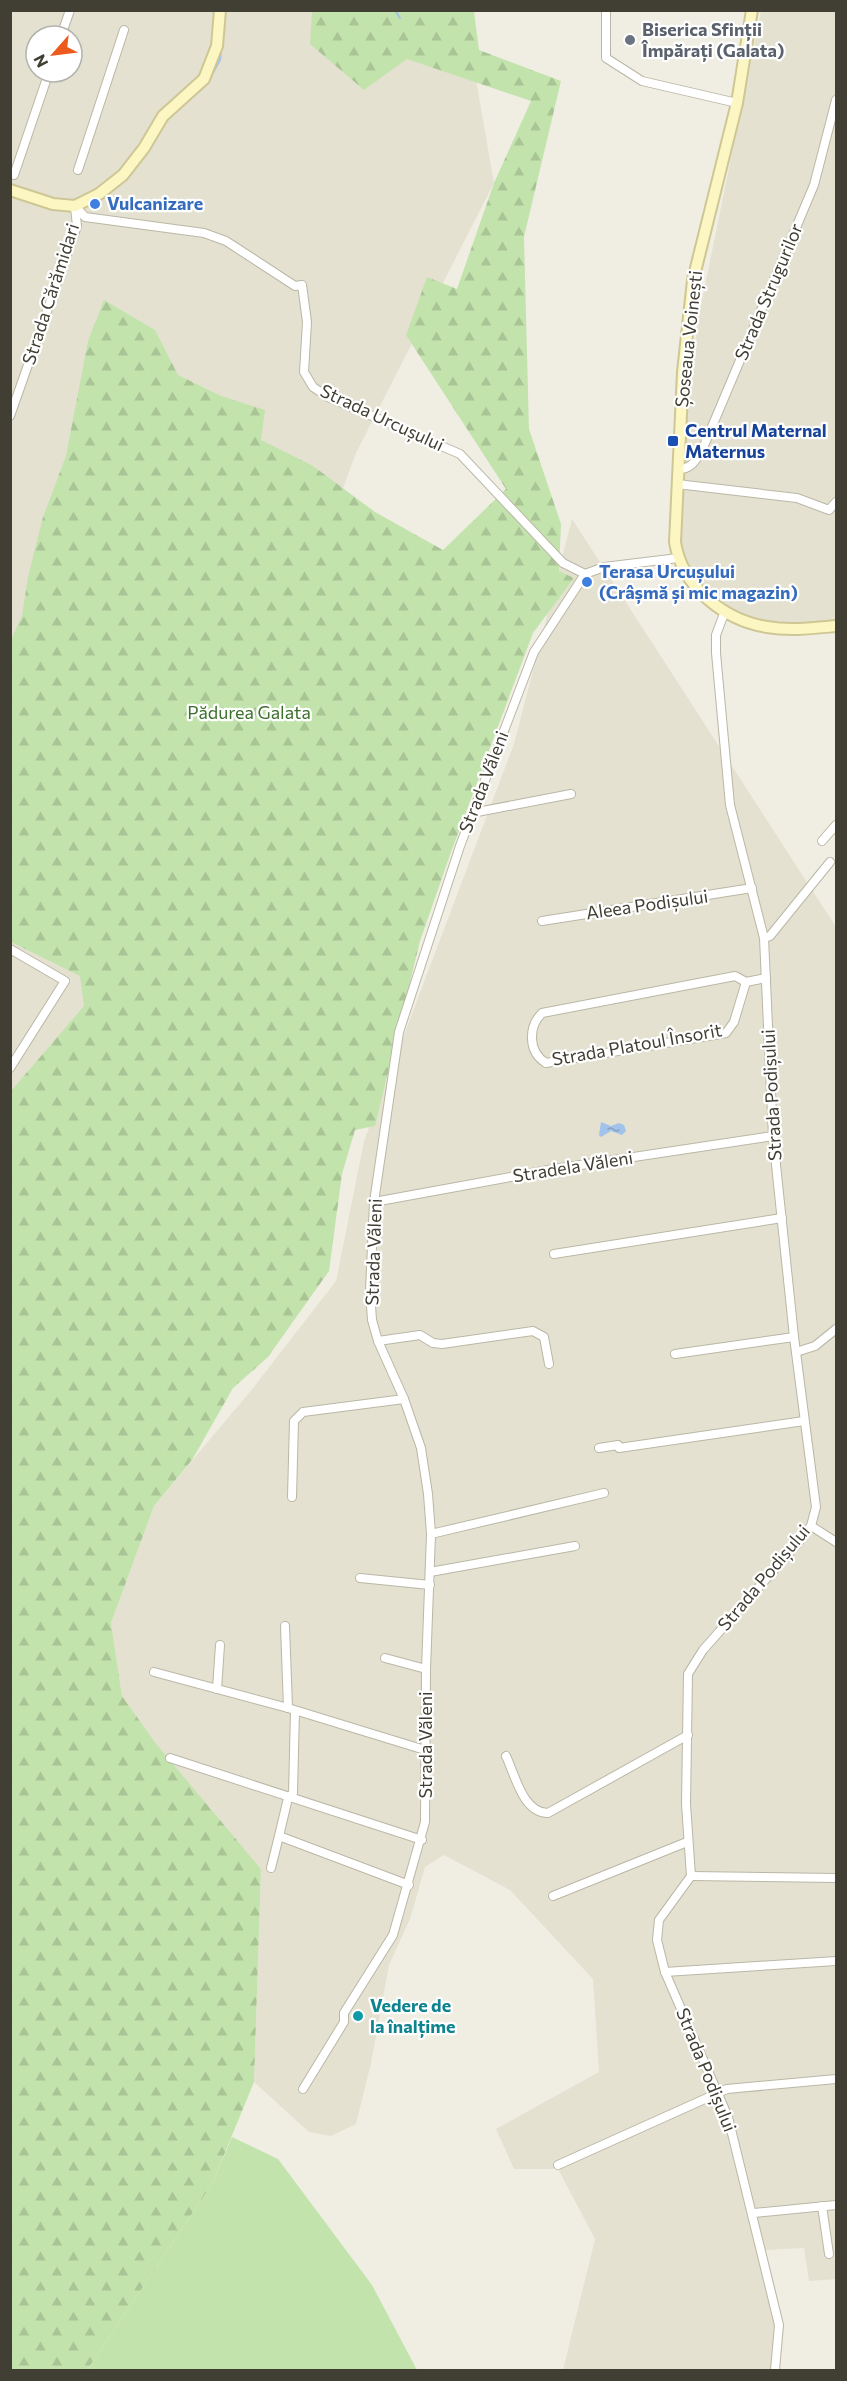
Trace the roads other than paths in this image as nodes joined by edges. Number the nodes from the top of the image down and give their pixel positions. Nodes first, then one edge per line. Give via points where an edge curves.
1 (220, 10) edge
2 (606, 10) edge
3 (752, 10) edge
4 (124, 30) dead end
5 (45, 84) edge
6 (837, 100) edge
7 (737, 103) junction
8 (78, 170) dead end
9 (14, 175) dead end
10 (10, 190) edge
11 (75, 206) junction
12 (10, 416) edge
13 (678, 469) junction
14 (677, 484) junction
15 (837, 502) edge
16 (678, 558) junction
17 (585, 574) junction
18 (725, 611) junction
19 (837, 626) edge
20 (571, 794) dead end
21 (472, 813) junction
22 (837, 825) edge
23 (822, 841) dead end
24 (830, 862) dead end
25 (752, 888) junction
26 (542, 921) dead end
27 (764, 938) junction
28 (10, 949) edge
29 (766, 978) junction
30 (746, 982) junction
31 (10, 1068) edge
32 (386, 1112) junction
33 (396, 1114) dead end
34 (773, 1136) junction
35 (374, 1202) junction
36 (782, 1218) junction
37 (554, 1254) dead end
38 (837, 1329) edge
39 (794, 1336) junction
40 (378, 1341) junction
41 (796, 1352) junction
42 (675, 1354) dead end
43 (549, 1364) dead end
44 (404, 1399) junction
45 (804, 1421) junction
46 (599, 1448) dead end
47 (604, 1493) dead end
48 (292, 1497) dead end
49 (811, 1526) junction
50 (431, 1534) junction
51 (837, 1542) edge
52 (576, 1546) dead end
53 (430, 1572) junction
54 (360, 1578) dead end
55 (430, 1585) junction
56 (285, 1626) dead end
57 (220, 1645) dead end
58 (385, 1658) dead end
59 (426, 1669) junction
60 (154, 1672) dead end
61 (217, 1689) junction
62 (291, 1709) junction
63 (687, 1735) junction
64 (425, 1750) junction
65 (506, 1756) dead end
66 (170, 1758) dead end
67 (290, 1796) junction
68 (279, 1836) junction
69 (422, 1840) junction
70 (687, 1842) junction
71 (271, 1868) dead end
72 (691, 1876) junction
73 (837, 1878) edge
74 (409, 1885) junction
75 (553, 1896) dead end
76 (837, 1961) edge
77 (665, 1972) junction
78 (837, 2079) edge
79 (303, 2089) dead end
80 (718, 2093) junction
81 (558, 2165) dead end
82 (837, 2205) edge
83 (822, 2206) junction
84 (754, 2213) junction
85 (828, 2254) dead end
86 (775, 2370) edge

1 - 11 main road via 218,46 204,79 164,116 123,174 99,194
2 - 7 street via 606,58 642,81
3 - 7 main road, Șoseaua Voinești
4 - 8 street
5 - 9 street
6 - 13 street, Strada Strugurilor via 814,185 708,437 693,464
7 - 13 main road, Șoseaua Voinești via 693,280 685,340
10 - 11 main road via 53,204
11 - 12 street, Strada Cărămidari via 77,226
11 - 17 street, Strada Urcușului via 85,217 204,233 226,241 295,286 302,285 306,322 304,372 313,387 460,454 546,547 563,563
13 - 14 main road, Șoseaua Voinești
14 - 15 street via 797,498 829,510
14 - 16 main road, Șoseaua Voinești
16 - 17 street via 604,567
16 - 18 main road, Șoseaua Voinești via 694,586
17 - 21 street, Strada Văleni via 534,652
18 - 19 main road, Șoseaua Voinești via 769,627
18 - 25 street, Strada Podișului via 716,635 716,653 728,788
20 - 21 street
21 - 32 street, Strada Văleni via 399,1032
22 - 23 street
24 - 27 street via 770,936
25 - 26 street, Aleea Podișului
25 - 27 street, Strada Podișului
27 - 29 street, Strada Podișului
28 - 31 street via 65,981
29 - 30 street
29 - 34 street, Strada Podișului
30 - 30 street, Strada Platoul Însorit via 735,976 542,1013 532,1030 535,1052 546,1063 726,1033 734,1022
32 - 33 street
32 - 35 street, Strada Văleni
34 - 35 street, Stradela Văleni via 554,1169
34 - 36 street, Strada Podișului
35 - 40 street, Strada Văleni via 370,1291
36 - 37 street
36 - 39 street, Strada Podișului
38 - 41 street via 815,1346
39 - 41 street, Strada Podișului
39 - 42 street
40 - 43 street via 420,1335 442,1344 533,1331 544,1337
40 - 44 street, Strada Văleni
41 - 45 street, Strada Podișului
44 - 48 street via 303,1412 294,1421
44 - 50 street, Strada Văleni via 421,1448
45 - 46 street
45 - 49 street, Strada Podișului via 816,1507
47 - 50 street
49 - 51 street
49 - 63 street, Strada Podișului via 693,1662 688,1674
50 - 53 street, Strada Văleni
52 - 53 street
53 - 55 street, Strada Văleni
54 - 55 street
55 - 59 street, Strada Văleni
56 - 62 street
57 - 61 street
58 - 59 street
59 - 64 street, Strada Văleni
60 - 61 street
61 - 62 street
62 - 64 street
62 - 67 street
63 - 65 street via 548,1813 530,1807
63 - 70 street, Strada Podișului
64 - 69 street, Strada Văleni
66 - 67 street
67 - 68 street
67 - 69 street
68 - 71 street
68 - 74 street
69 - 74 street, Strada Văleni
70 - 72 street, Strada Podișului
70 - 75 street
72 - 73 street
72 - 77 street, Strada Podișului via 659,1920 657,1940
74 - 79 street, Strada Văleni via 393,1935
76 - 77 street
77 - 80 street, Strada Podișului
78 - 80 street
80 - 81 street
80 - 84 street, Strada Podișului
82 - 83 street
83 - 84 street
83 - 85 street
84 - 86 street, Strada Podișului via 779,2325

